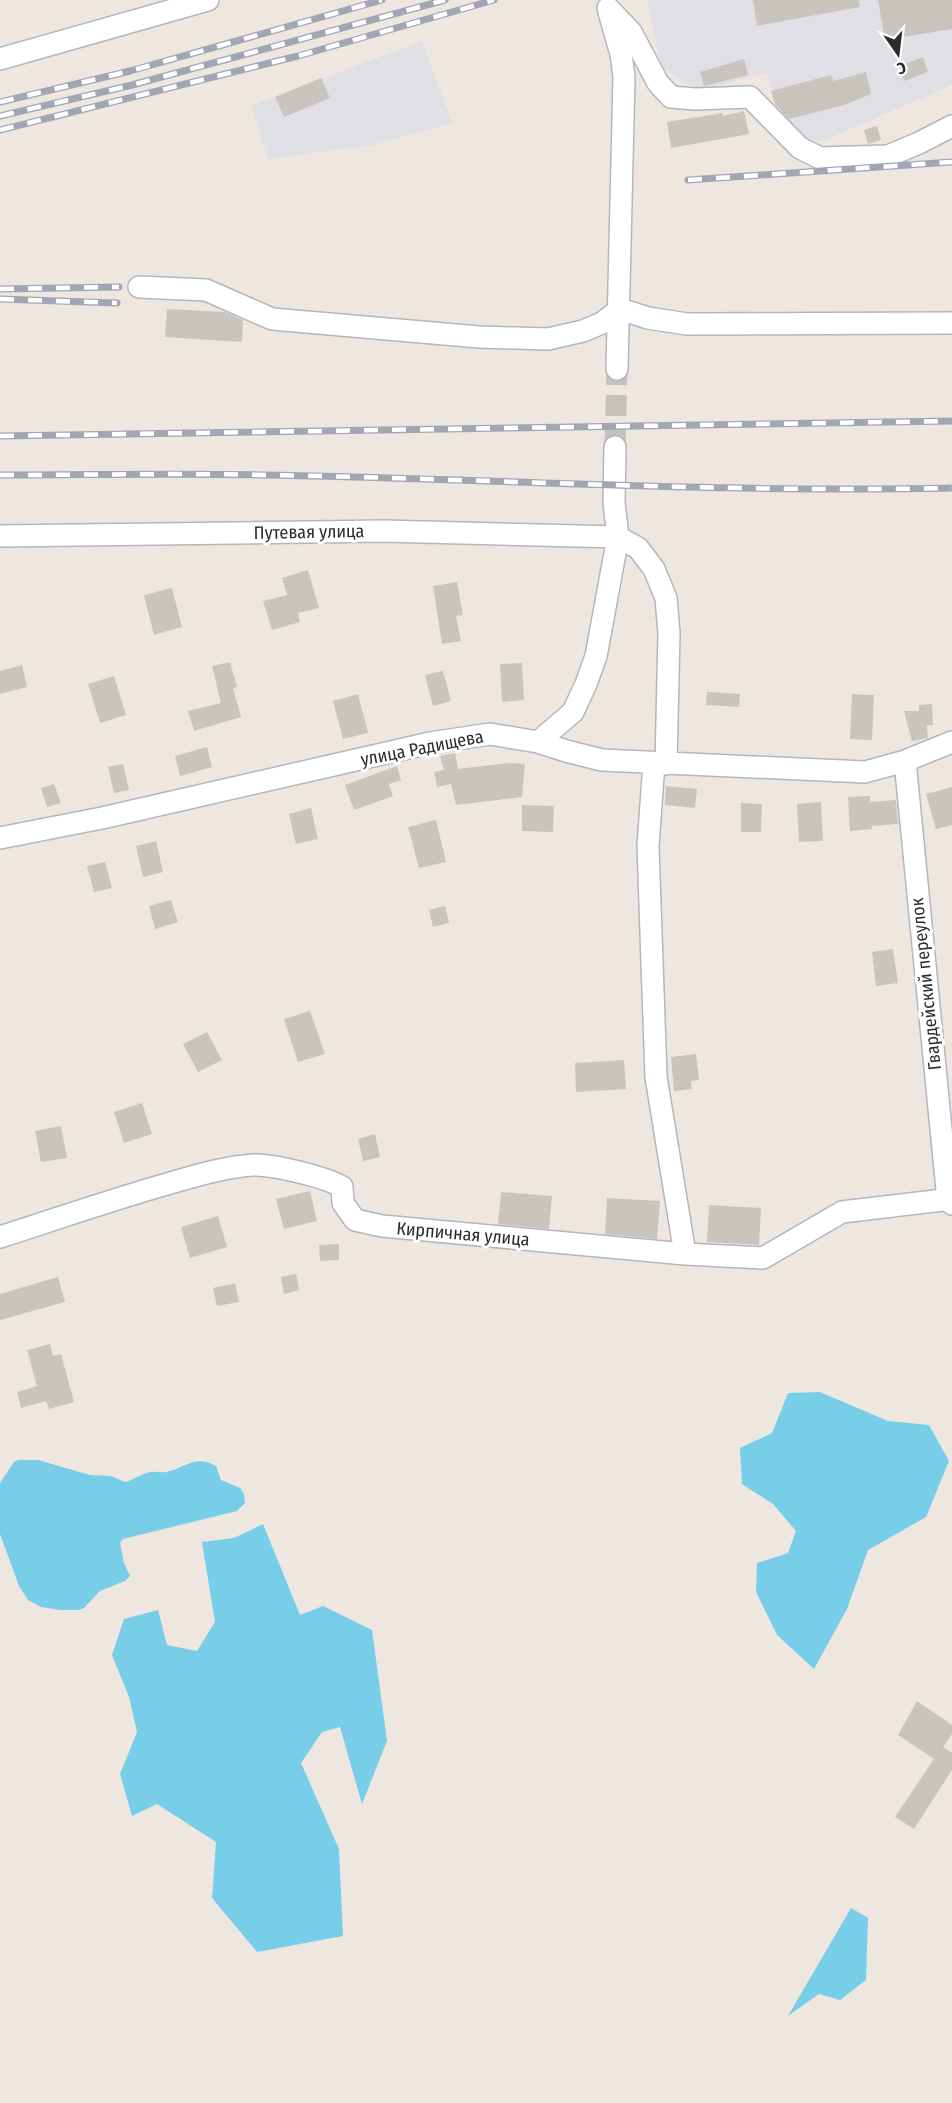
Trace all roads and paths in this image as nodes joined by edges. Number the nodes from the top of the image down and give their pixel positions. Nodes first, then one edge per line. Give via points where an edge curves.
1 (208, 0) edge
2 (607, 4) edge
3 (0, 59) edge
4 (952, 126) edge
5 (139, 287) dead end
6 (620, 309) junction
7 (952, 322) edge
8 (617, 369) tunnel mouth
9 (615, 447) tunnel mouth
10 (0, 536) edge
11 (618, 537) junction
12 (538, 742) junction
13 (952, 742) edge
14 (905, 761) junction
15 (660, 764) junction
16 (0, 838) edge
17 (951, 1201) edge
18 (0, 1237) edge
19 (685, 1254) junction

1 - 3 street
2 - 4 street via 631,32 658,83 671,98 750,97 800,148 820,158 888,156
2 - 6 street via 624,77
5 - 6 street via 206,290 272,319 479,337 548,339 583,331
6 - 7 street via 687,324
6 - 8 street
9 - 11 street
10 - 11 street, Путевая улица via 384,531
11 - 12 street via 596,656 586,684 573,712
11 - 15 street via 638,548 654,569 666,598 669,633
12 - 15 street, улица Радищева via 602,760
12 - 16 street, улица Радищева via 490,734 430,743
13 - 14 street, улица Радищева
14 - 15 street, улица Радищева via 865,772
14 - 17 street, Гвардейский переулок
15 - 19 street via 648,846 656,1077
17 - 19 street, Кирпичная улица via 842,1212 763,1258
18 - 19 street, Кирпичная улица via 139,1192 219,1170 255,1165 334,1182 342,1186 343,1203 355,1220 382,1226

